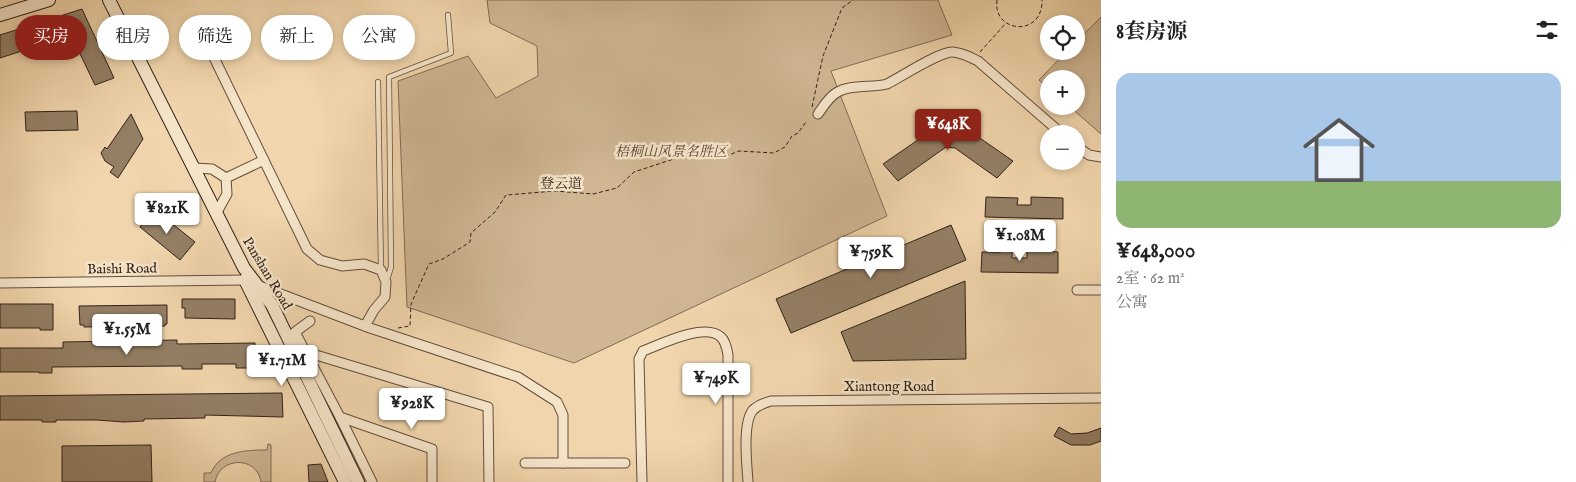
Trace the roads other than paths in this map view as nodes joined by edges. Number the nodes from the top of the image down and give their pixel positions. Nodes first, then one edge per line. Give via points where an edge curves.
1 (49, 0) edge
2 (110, 0) edge
3 (0, 15) edge
4 (448, 16) dead end
5 (215, 60) edge
6 (378, 82) dead end
7 (814, 113) road end
8 (1051, 125) edge
9 (1085, 152) edge
10 (1101, 157) edge
11 (264, 160) junction
12 (194, 168) junction
13 (226, 178) junction
14 (216, 212) junction
15 (381, 270) junction
16 (244, 280) joint
17 (386, 282) junction
18 (0, 283) edge
19 (257, 285) junction
20 (1077, 290) dead end
21 (1101, 290) edge
22 (310, 321) dead end
23 (365, 326) junction
24 (306, 352) junction
25 (1101, 398) edge
26 (340, 417) junction
27 (563, 463) junction
28 (525, 464) dead end
29 (625, 464) dead end
30 (345, 482) edge
31 (358, 482) edge
32 (372, 482) edge
33 (432, 482) edge
34 (489, 482) edge
35 (642, 482) edge
36 (728, 482) edge
37 (748, 482) edge

1 - 3 street
2 - 12 street, Panshan Road
4 - 17 lane via 451,53 389,77 392,267
5 - 11 street
6 - 15 lane
7 - 8 street via 845,89 887,84 941,54 952,52 974,59
9 - 10 street
11 - 13 street
11 - 15 street via 307,250 320,260 342,266 364,264
12 - 13 street via 212,169
12 - 14 street, Panshan Road
13 - 14 street via 227,194
14 - 19 street, Panshan Road via 244,268
15 - 17 street
16 - 18 street, Baishi Road
16 - 30 street, Panshan Road
17 - 23 street via 385,297
19 - 23 street
19 - 31 street, Panshan Road via 272,305
20 - 21 street
22 - 24 street via 295,332
23 - 27 street via 518,377 558,402 563,415
24 - 26 street
24 - 34 street via 488,407
25 - 37 street, Xiantong Road via 778,400 764,403 752,411 748,422
26 - 32 street
26 - 33 street via 432,449
27 - 28 street
27 - 29 street
35 - 36 street via 639,358 643,350 697,332 712,332 721,337 728,355

